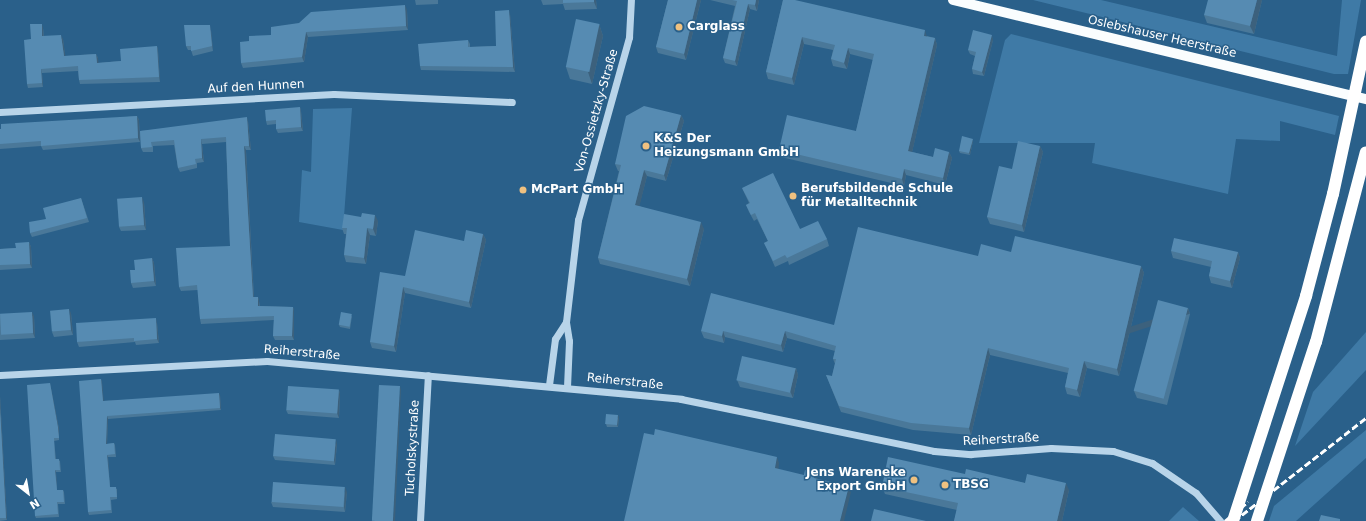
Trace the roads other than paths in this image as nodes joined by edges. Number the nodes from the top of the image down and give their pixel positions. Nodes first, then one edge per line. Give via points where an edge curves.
1 (631, 0) edge
2 (952, 0) edge
3 (1366, 42) edge
4 (1366, 99) edge
5 (512, 102) dead end
6 (0, 112) edge
7 (1366, 152) edge
8 (566, 322) junction
9 (0, 375) edge
10 (428, 375) junction
11 (549, 385) junction
12 (567, 387) junction
13 (420, 521) edge
14 (1220, 521) edge
15 (1233, 521) edge
16 (1257, 521) edge

1 - 8 street, Von-Ossietzky-Straße via 629,37 578,220
2 - 4 main road, Oslebshauser Heerstraße
3 - 15 highway via 1335,187 1306,296
5 - 6 street, Auf den Hunnen via 334,94
7 - 16 highway via 1318,335
8 - 11 street, Von-Ossietzky-Straße via 555,339
8 - 12 street, Von-Ossietzky-Straße via 569,341
9 - 10 street, Reiherstraße via 267,361
10 - 11 street, Reiherstraße
10 - 13 street, Tucholskystraße
11 - 12 street, Reiherstraße
12 - 14 street, Reiherstraße via 681,398 934,451 971,454 1051,448 1113,451 1152,463 1196,493

